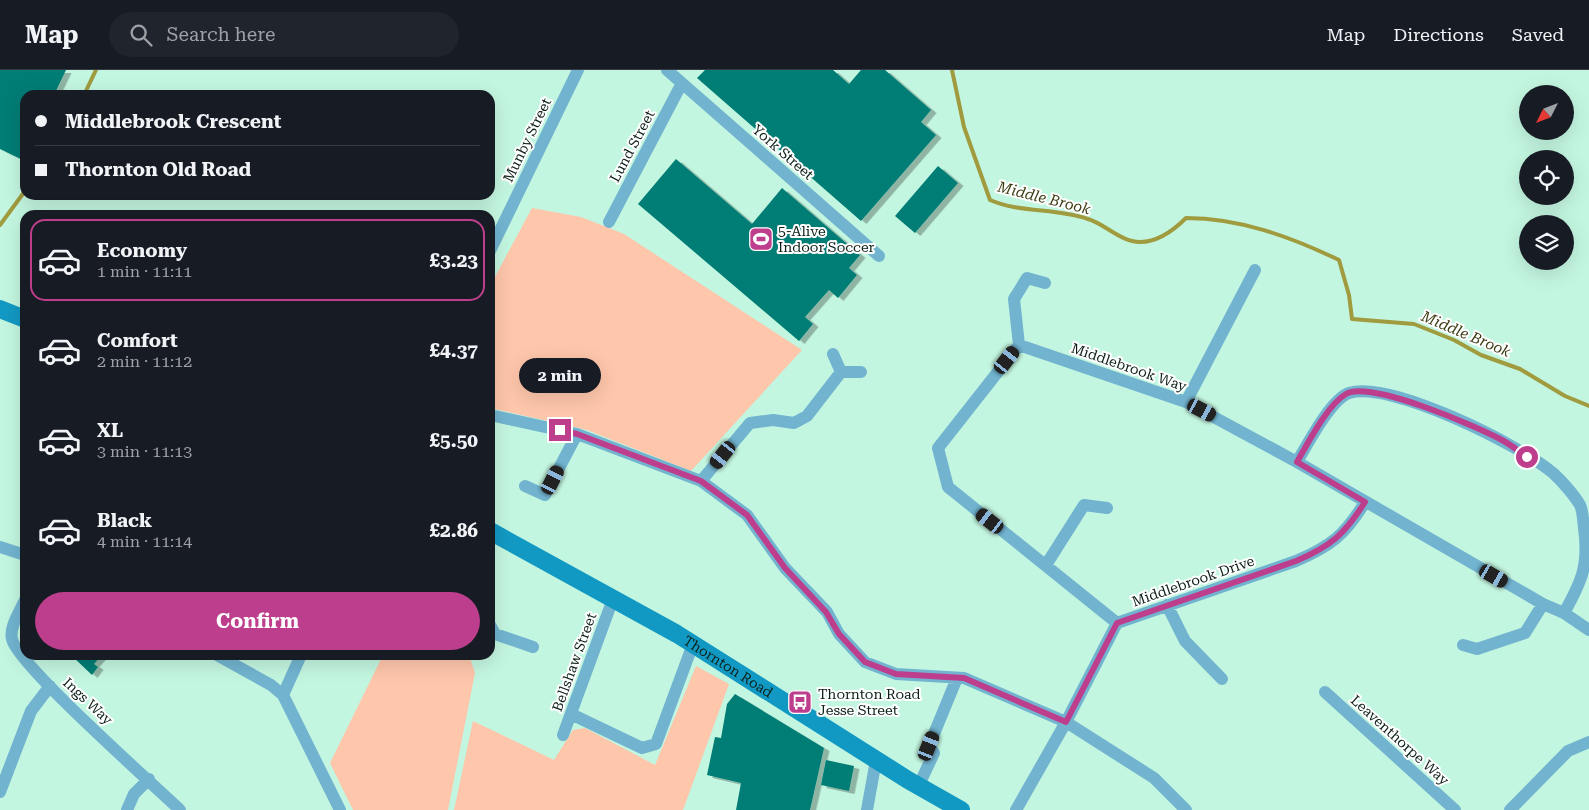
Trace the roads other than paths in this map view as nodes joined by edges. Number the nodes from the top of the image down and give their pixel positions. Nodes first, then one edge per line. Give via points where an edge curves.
1 (578, 70) edge
2 (667, 70) edge
3 (682, 83) junction
4 (609, 222) dead end
5 (495, 240) edge
6 (879, 256) dead end
7 (1255, 270) dead end
8 (1045, 283) dead end
9 (0, 308) edge
10 (20, 317) edge
11 (1018, 345) junction
12 (832, 354) dead end
13 (841, 372) junction
14 (861, 372) dead end
15 (1186, 402) junction
16 (495, 416) edge
17 (577, 434) junction
18 (1297, 462) junction
19 (701, 481) junction
20 (525, 486) dead end
21 (1365, 502) junction
22 (1107, 508) dead end
23 (495, 533) edge
24 (0, 547) edge
25 (20, 553) edge
26 (1046, 565) junction
27 (613, 599) junction
28 (1543, 604) junction
29 (1167, 605) junction
30 (20, 611) edge
31 (1564, 613) junction
32 (1117, 623) junction
33 (1589, 630) edge
34 (495, 634) edge
35 (693, 644) junction
36 (1463, 645) dead end
37 (533, 647) dead end
38 (20, 653) edge
39 (27, 660) edge
40 (225, 660) edge
41 (300, 660) edge
42 (957, 678) junction
43 (1222, 679) dead end
44 (50, 686) junction
45 (1325, 692) dead end
46 (283, 695) junction
47 (571, 714) junction
48 (1066, 722) junction
49 (563, 735) dead end
50 (1589, 742) edge
51 (876, 760) junction
52 (149, 779) junction
53 (919, 785) junction
54 (0, 792) edge
55 (1522, 805) edge
56 (127, 810) edge
57 (180, 810) edge
58 (340, 810) edge
59 (867, 810) edge
60 (961, 810) edge
61 (1016, 810) edge
62 (1186, 810) edge
63 (1455, 810) edge
64 (1510, 810) edge

1 - 5 street, Munby Street
2 - 3 street, York Street
3 - 4 street, Lund Street
3 - 6 street, York Street
7 - 15 street
8 - 11 street via 1026,278 1014,299
9 - 10 main road
11 - 15 street, Middlebrook Way
11 - 26 street via 938,448 948,487
12 - 13 street
13 - 14 street
13 - 19 street via 807,416 794,423 774,420 750,423
15 - 18 street, Middlebrook Way
16 - 17 street
17 - 19 street
17 - 20 street via 545,495
18 - 21 street, Middlebrook Way
18 - 31 street via 1325,416 1346,394 1363,390 1421,405 1501,440 1554,474 1581,507 1587,553 1580,586
19 - 42 street via 747,515 785,568 826,612 839,634 865,662 896,674
21 - 28 street, Middlebrook Way
21 - 29 street, Middlebrook Drive via 1350,527 1324,549
22 - 26 street via 1084,506
23 - 27 main road, Thornton Road
24 - 25 street
26 - 32 street
27 - 35 main road, Thornton Road
27 - 47 street, Bellshaw Street
28 - 31 street, Middlebrook Way
28 - 36 street via 1524,633 1478,649
29 - 32 street, Middlebrook Drive
29 - 43 street via 1185,641
30 - 38 street, Ings Way via 11,630 11,638
31 - 33 street, Middlebrook Way
32 - 48 street
34 - 37 street
35 - 47 street via 656,744 642,748
35 - 51 main road, Thornton Road
39 - 44 street, Ings Way
40 - 46 street
41 - 46 street
42 - 48 street via 964,678
42 - 53 street via 929,746 934,753
44 - 52 street, Ings Way
44 - 54 street via 31,711
45 - 63 street, Leaventhorpe Way
46 - 58 street
47 - 49 street, Bellshaw Street
48 - 61 street
48 - 62 street via 1154,778
50 - 55 street via 1568,750
51 - 53 main road, Thornton Road
51 - 59 street
52 - 56 street via 134,794
52 - 57 street, Ings Way
53 - 60 main road, Thornton Road
55 - 64 street

